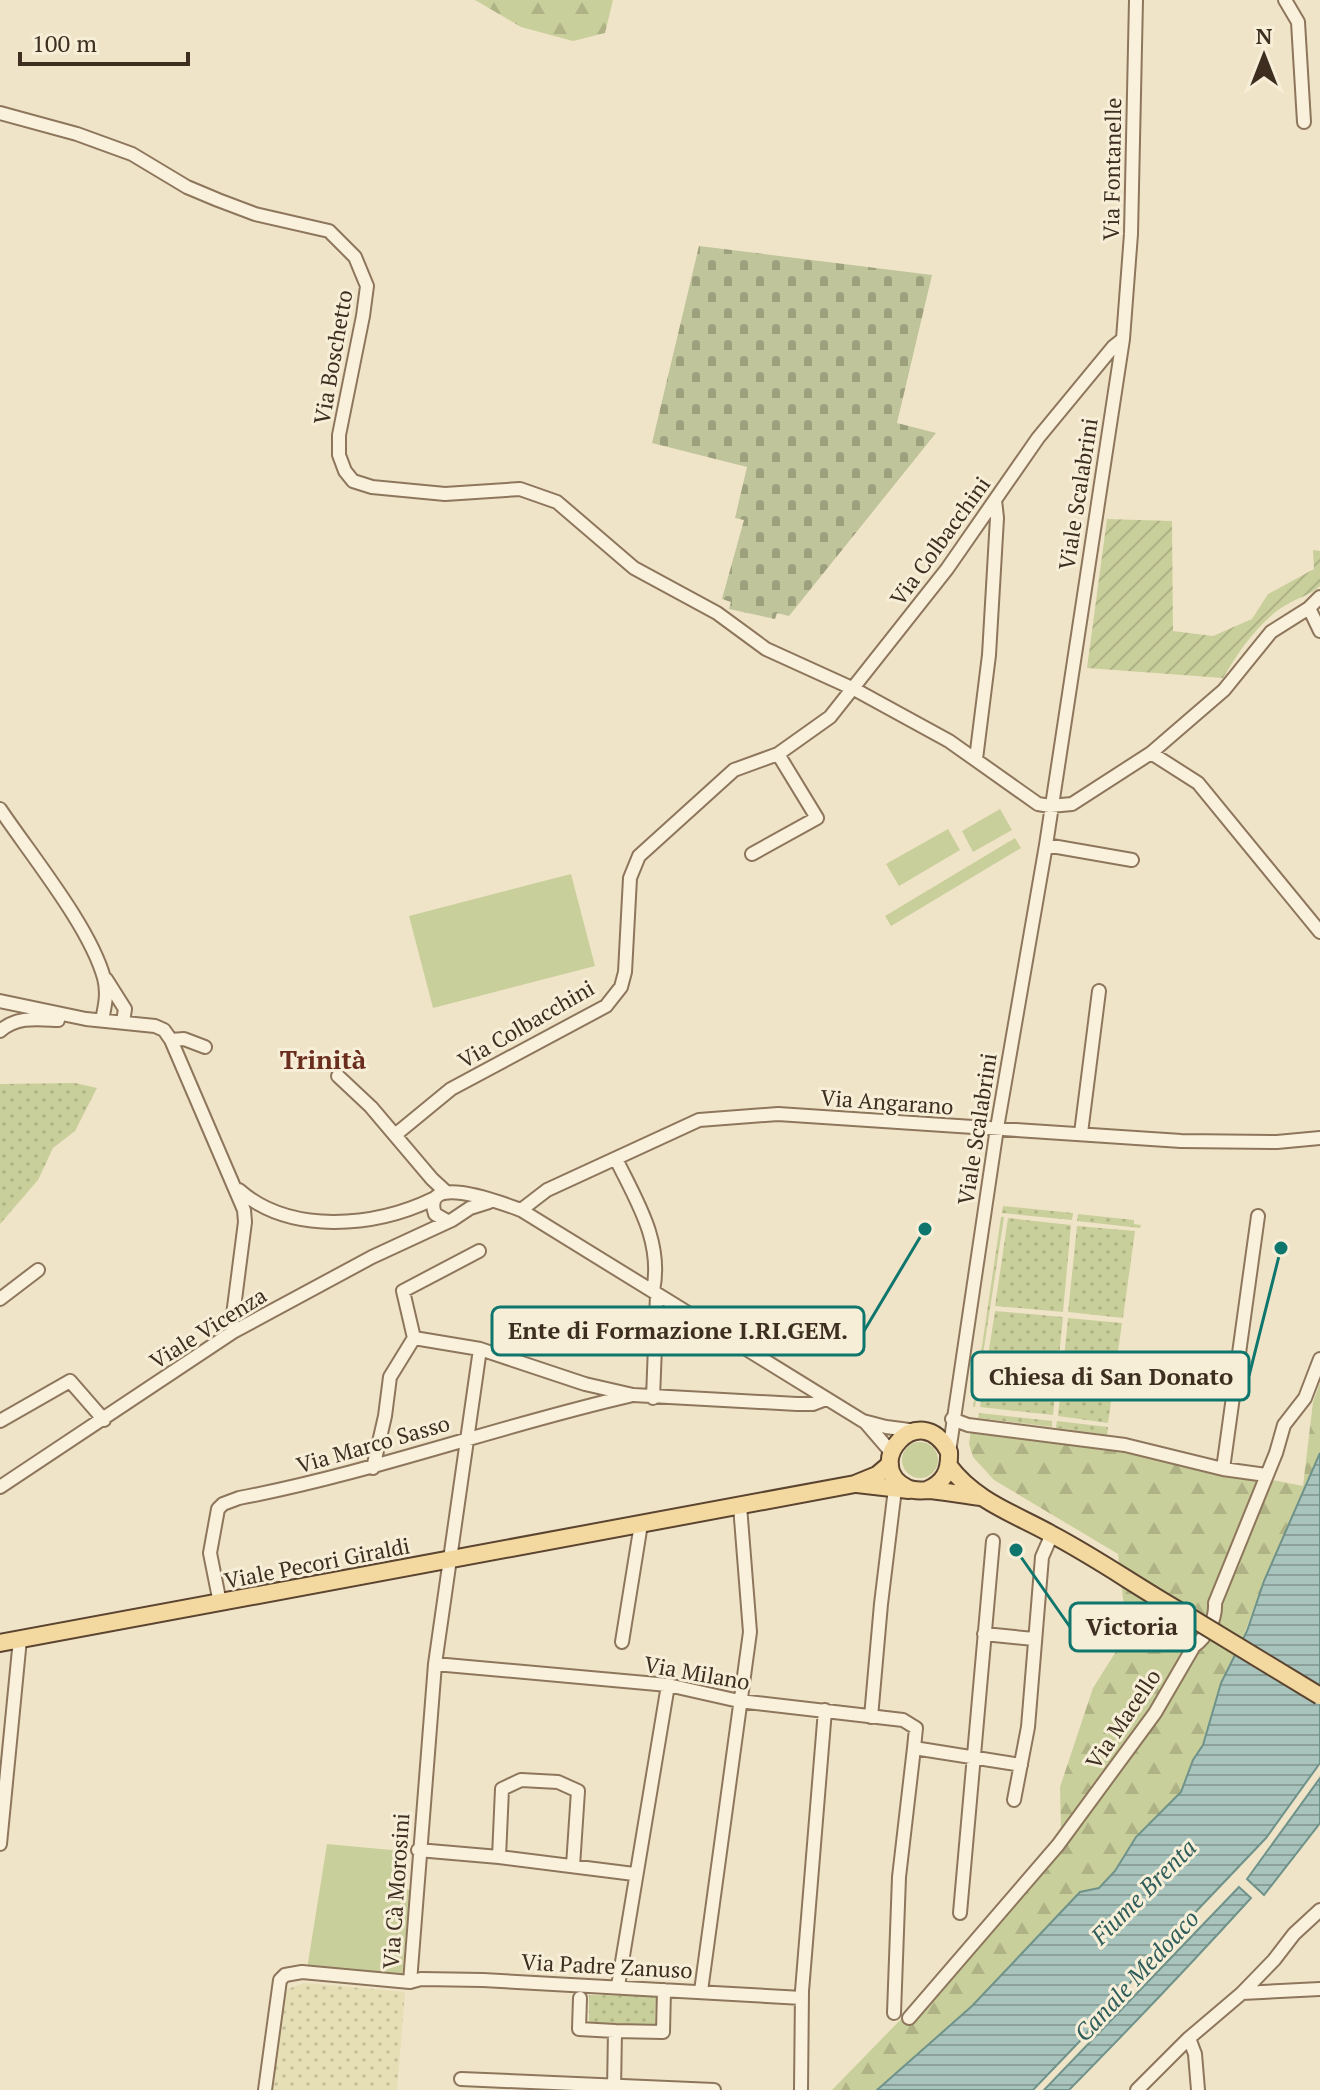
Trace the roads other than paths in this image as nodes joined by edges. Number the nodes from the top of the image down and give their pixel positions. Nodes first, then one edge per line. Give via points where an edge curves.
1 (1136, 0) edge
2 (1285, 0) edge
3 (0, 113) edge
4 (1304, 122) dead end
5 (1123, 339) junction
6 (995, 500) junction
7 (1320, 597) edge
8 (1309, 608) junction
9 (1320, 631) edge
10 (854, 689) junction
11 (1151, 753) junction
12 (778, 754) junction
13 (976, 759) junction
14 (1050, 806) junction
15 (0, 809) edge
16 (1046, 845) junction
17 (752, 854) dead end
18 (1132, 860) dead end
19 (1320, 932) edge
20 (104, 977) junction
21 (1099, 991) dead end
22 (0, 1001) edge
23 (61, 1014) junction
24 (102, 1020) junction
25 (123, 1022) junction
26 (0, 1031) edge
27 (171, 1040) junction
28 (205, 1047) dead end
29 (338, 1076) dead end
30 (997, 1128) junction
31 (1081, 1133) junction
32 (395, 1135) junction
33 (1320, 1138) edge
34 (616, 1159) junction
35 (236, 1188) junction
36 (442, 1195) junction
37 (496, 1202) junction
38 (521, 1210) junction
39 (272, 1211) junction
40 (460, 1214) junction
41 (1258, 1216) dead end
42 (447, 1221) junction
43 (245, 1222) junction
44 (479, 1251) dead end
45 (38, 1270) dead end
46 (655, 1293) junction
47 (0, 1299) edge
48 (233, 1332) junction
49 (414, 1338) junction
50 (480, 1349) junction
51 (1320, 1359) edge
52 (633, 1395) junction
53 (653, 1398) junction
54 (826, 1399) junction
55 (104, 1420) junction
56 (952, 1420) junction
57 (0, 1421) edge
58 (863, 1421) junction
59 (927, 1433) junction
60 (467, 1438) junction
61 (890, 1458) junction
62 (949, 1459) junction
63 (373, 1468) junction
64 (1223, 1469) junction
65 (1266, 1475) junction
66 (855, 1484) junction
67 (0, 1487) edge
68 (895, 1489) junction
69 (921, 1490) junction
70 (983, 1498) junction
71 (740, 1506) junction
72 (641, 1524) junction
73 (1052, 1534) junction
74 (993, 1541) dead end
75 (450, 1560) junction
76 (220, 1603) junction
77 (984, 1634) junction
78 (20, 1639) junction
79 (1034, 1639) junction
80 (622, 1642) dead end
81 (0, 1643) edge
82 (435, 1664) junction
83 (668, 1685) junction
84 (1320, 1696) edge
85 (739, 1701) junction
86 (825, 1710) junction
87 (871, 1717) junction
88 (914, 1748) junction
89 (972, 1756) junction
90 (1021, 1765) junction
91 (1014, 1800) dead end
92 (0, 1844) edge
93 (418, 1850) junction
94 (499, 1857) junction
95 (573, 1866) junction
96 (634, 1874) junction
97 (1320, 1910) edge
98 (960, 1913) dead end
99 (410, 1982) junction
100 (618, 1986) junction
101 (1320, 1989) edge
102 (664, 1990) junction
103 (701, 1991) junction
104 (1242, 1993) junction
105 (580, 1998) dead end
106 (802, 1998) junction
107 (894, 2013) dead end
108 (909, 2018) dead end
109 (615, 2031) junction
110 (1189, 2038) junction
111 (461, 2079) dead end
112 (614, 2088) edge
113 (265, 2090) edge
114 (714, 2090) edge
115 (801, 2090) edge
116 (1137, 2090) edge
117 (1198, 2090) edge

1 - 5 street, Via Fontanelle
2 - 4 street via 1298,22
3 - 10 street, Via Boschetto via 132,154 187,187 255,214 329,231 348,250 367,286 339,435 339,455 353,481 445,494 520,489 538,493 557,502 634,568 717,613 766,649
5 - 6 street, Via Colbacchini via 1038,438
5 - 14 street, Viale Scalabrini
6 - 10 street, Via Colbacchini
6 - 13 street via 989,655
7 - 8 street
8 - 9 street
8 - 11 street via 1271,632 1224,690
10 - 12 street, Via Colbacchini via 830,717
10 - 13 street
11 - 14 street via 1072,804
11 - 19 street via 1198,783
12 - 17 street via 817,818
12 - 32 street, Via Colbacchini via 734,770 639,856 630,878 625,972 606,1006 451,1089
13 - 14 street via 1038,804
14 - 16 street, Viale Scalabrini
15 - 20 street via 76,920
16 - 18 street
16 - 30 street, Viale Scalabrini
20 - 24 street via 107,999
20 - 25 street via 125,1009
21 - 31 street
22 - 23 street
23 - 24 street
23 - 26 street via 58,1020 8,1023
24 - 25 street
25 - 27 street via 155,1026
27 - 28 street
27 - 35 street
29 - 32 street
30 - 31 street, Via Angarano
30 - 34 street, Via Angarano via 778,1114 725,1117 699,1120
30 - 56 street, Viale Scalabrini
31 - 33 street, Via Angarano via 1181,1141
32 - 36 street
34 - 38 street, Via Angarano via 547,1190
34 - 46 street via 650,1229
35 - 39 street
35 - 43 street
36 - 37 street
36 - 39 street via 360,1221 320,1221
36 - 40 street via 461,1199
36 - 42 street via 435,1214
37 - 38 street
37 - 40 street, Viale Vicenza
38 - 46 street
39 - 43 street via 254,1210
40 - 42 street, Viale Vicenza
41 - 64 street
42 - 48 street, Viale Vicenza
43 - 48 street
44 - 49 street via 403,1291
45 - 47 street
46 - 53 street
46 - 54 street
48 - 55 street, Viale Vicenza
49 - 50 street
49 - 63 street via 390,1377
50 - 52 street
50 - 60 street, Via Cà Morosini
51 - 65 street, Via Macello via 1305,1398 1284,1425
52 - 53 street
52 - 60 street, Via Marco Sasso
53 - 54 street via 797,1404
54 - 58 street
55 - 57 street via 70,1381
55 - 67 street, Viale Vicenza
56 - 59 street
56 - 62 street, Viale Scalabrini
56 - 64 street via 1125,1445
58 - 59 street
58 - 61 street
59 - 61 main road via 903,1435
59 - 62 main road
60 - 63 street, Via Marco Sasso
60 - 75 street, Via Cà Morosini
61 - 66 main road, Viale Pecori Giraldi via 877,1475
61 - 69 main road via 898,1482
62 - 69 main road via 942,1481
62 - 70 main road via 967,1486
63 - 76 street, Via Marco Sasso via 223,1504 210,1553
64 - 65 street
65 - 108 street, Via Macello via 1203,1640 1058,1845
66 - 68 main road, Viale Pecori Giraldi
66 - 71 main road, Viale Pecori Giraldi
68 - 69 main road, Viale Pecori Giraldi
68 - 87 street
69 - 70 main road, Viale Pecori Giraldi
70 - 73 main road
71 - 72 main road, Viale Pecori Giraldi
71 - 85 street via 750,1632
72 - 75 main road, Viale Pecori Giraldi
72 - 80 street
73 - 79 street via 1042,1557
73 - 84 main road, bridge
74 - 77 street
75 - 76 main road, Viale Pecori Giraldi
75 - 82 street, Via Cà Morosini
76 - 78 main road, Viale Pecori Giraldi
77 - 79 street
77 - 89 street
78 - 81 main road, Viale Pecori Giraldi
78 - 92 street
79 - 90 street
82 - 83 street, Via Milano
82 - 93 street, Via Cà Morosini
83 - 85 street, Via Milano
83 - 96 street
85 - 86 street, Via Milano
85 - 103 street
86 - 87 street, Via Milano
86 - 106 street
87 - 88 street, Via Milano via 903,1720 916,1728
88 - 89 street
88 - 107 street via 899,1877
89 - 90 street
89 - 98 street
90 - 91 street
93 - 94 street
93 - 99 street, Via Cà Morosini
94 - 95 street
94 - 95 street via 502,1789 521,1780 558,1782 578,1791
95 - 96 street
96 - 100 street
97 - 104 street
99 - 100 street, Via Padre Zanuso
99 - 113 street, Via Cà Morosini via 285,1975 280,1980
100 - 102 street, Via Padre Zanuso
101 - 104 street
102 - 103 street, Via Padre Zanuso
102 - 109 street via 663,2032
103 - 106 street, Via Padre Zanuso
104 - 110 street
105 - 109 street via 579,2029
106 - 115 street
109 - 112 street
110 - 116 street
110 - 117 street
111 - 112 street
112 - 114 street

